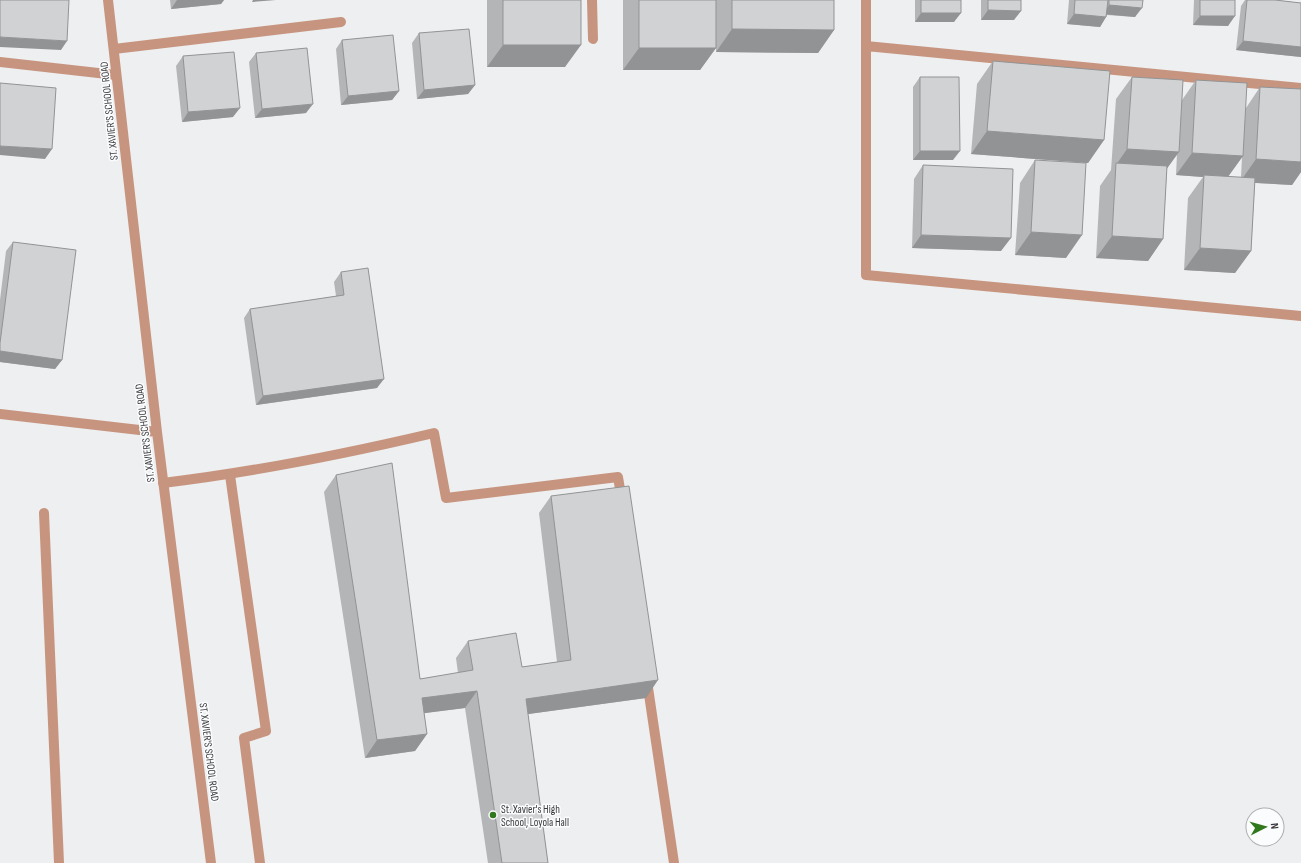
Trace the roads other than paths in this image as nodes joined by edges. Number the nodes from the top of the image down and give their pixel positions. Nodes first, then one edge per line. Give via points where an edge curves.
1 (108, 0) edge
2 (592, 0) edge
3 (866, 0) edge
4 (341, 22) dead end
5 (593, 39) dead end
6 (866, 46) junction
7 (114, 49) junction
8 (0, 62) edge
9 (116, 74) junction
10 (1301, 88) edge
11 (1301, 316) edge
12 (0, 414) edge
13 (156, 432) junction
14 (230, 474) junction
15 (163, 483) junction
16 (623, 510) edge
17 (44, 513) dead end
18 (647, 675) edge
19 (59, 863) edge
20 (211, 863) edge
21 (260, 863) edge
22 (674, 863) edge

1 - 7 street, ST. XAVIER'S SCHOOL ROAD
2 - 5 street
3 - 6 street
4 - 7 street
6 - 10 street
6 - 11 street via 866,275
7 - 9 street, ST. XAVIER'S SCHOOL ROAD
8 - 9 street
9 - 13 street, ST. XAVIER'S SCHOOL ROAD
12 - 13 street
13 - 15 street, ST. XAVIER'S SCHOOL ROAD
14 - 15 street
14 - 16 street via 434,433 446,498 618,476
14 - 21 street via 266,731 244,738
15 - 20 street, ST. XAVIER'S SCHOOL ROAD
17 - 19 street
18 - 22 street

